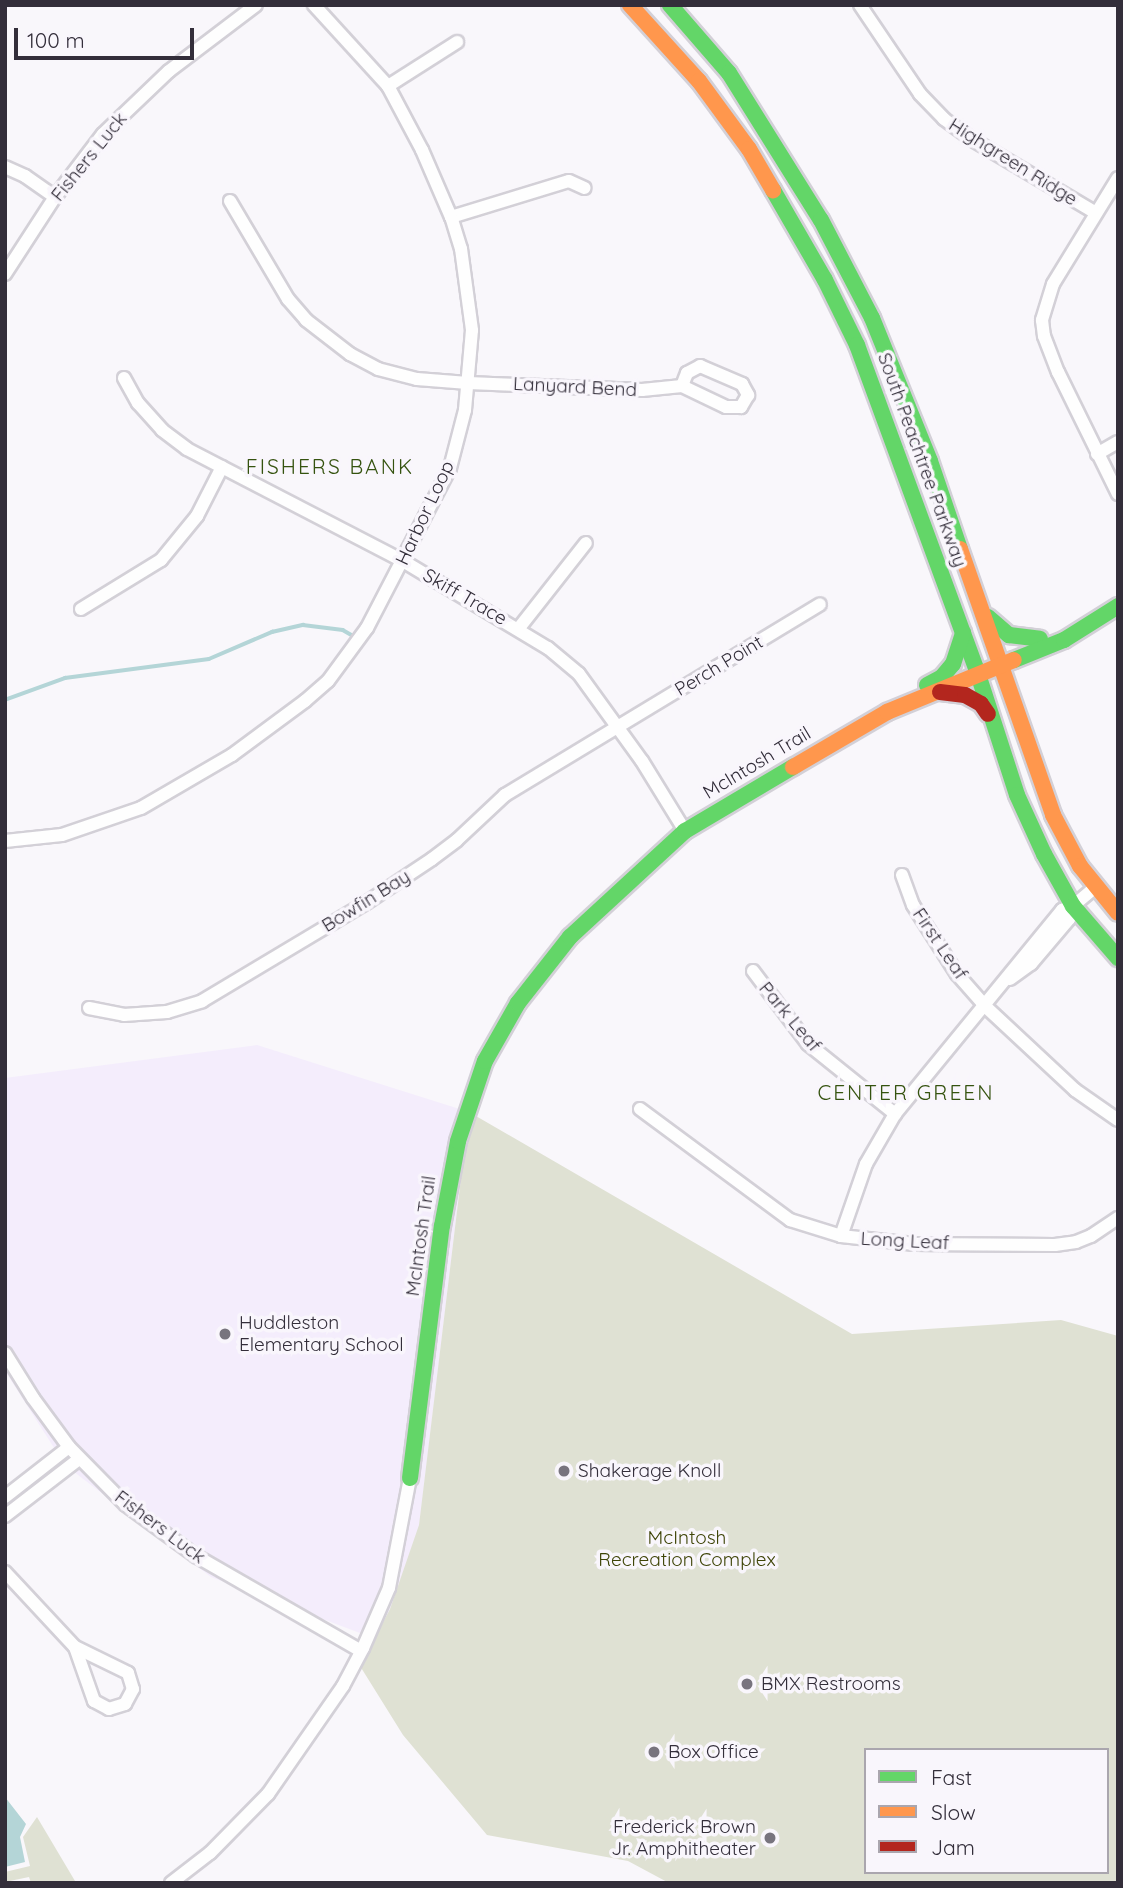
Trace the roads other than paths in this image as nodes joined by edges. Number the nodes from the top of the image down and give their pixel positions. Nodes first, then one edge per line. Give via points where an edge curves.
1 (256, 5) edge
2 (314, 5) edge
3 (630, 5) edge
4 (670, 5) edge
5 (860, 5) edge
6 (457, 42) dead end
7 (388, 86) junction
8 (5, 167) edge
9 (1118, 178) edge
10 (585, 188) dead end
11 (55, 197) junction
12 (230, 201) dead end
13 (1096, 213) junction
14 (451, 217) junction
15 (5, 274) edge
16 (124, 378) dead end
17 (468, 383) junction
18 (682, 386) junction
19 (1118, 442) edge
20 (1097, 454) junction
21 (222, 467) junction
22 (1118, 494) edge
23 (586, 543) dead end
24 (403, 561) junction
25 (820, 604) dead end
26 (81, 610) dead end
27 (1111, 610) edge
28 (985, 615) junction
29 (519, 628) junction
30 (963, 633) junction
31 (1040, 645) junction
32 (1000, 660) junction
33 (976, 669) junction
34 (929, 689) junction
35 (1013, 695) junction
36 (992, 719) junction
37 (618, 727) junction
38 (685, 831) junction
39 (5, 841) edge
40 (902, 876) dead end
41 (1096, 887) junction
42 (1073, 906) junction
43 (1118, 913) edge
44 (1118, 958) edge
45 (752, 971) dead end
46 (986, 1007) junction
47 (89, 1008) dead end
48 (640, 1109) dead end
49 (895, 1114) junction
50 (1118, 1120) edge
51 (1118, 1218) edge
52 (841, 1236) junction
53 (5, 1353) edge
54 (69, 1447) junction
55 (79, 1460) junction
56 (410, 1478) joint
57 (5, 1497) edge
58 (5, 1516) edge
59 (5, 1572) edge
60 (75, 1647) junction
61 (361, 1651) junction
62 (171, 1883) edge

1 - 11 street, Fishers Luck via 139,98 103,134
2 - 7 street, Harbor Loop
3 - 30 main road, South Peachtree Parkway via 699,81 750,149 825,280 857,345
4 - 28 main road, South Peachtree Parkway via 729,73 804,190 848,270 899,382
5 - 13 street, Highgreen Ridge via 920,94 944,119
6 - 7 street
7 - 14 street, Harbor Loop
8 - 11 street
9 - 13 street
10 - 14 street via 569,181
11 - 15 street, Fishers Luck
12 - 17 street, Lanyard Bend via 288,299 323,335 378,369 417,379
13 - 20 street via 1053,284 1042,320 1058,372
14 - 17 street, Harbor Loop via 461,249 471,330
16 - 21 street, Skiff Trace via 162,430
17 - 18 street, Lanyard Bend via 642,390
17 - 24 street, Harbor Loop via 450,468
18 - 18 street, Lanyard Bend via 687,373 700,366 742,384 748,395 736,409
19 - 20 street
20 - 22 street
21 - 24 street, Skiff Trace
21 - 26 street via 206,503 162,560
23 - 29 street
24 - 29 street, Skiff Trace
24 - 39 street, Harbor Loop via 364,632 328,681 232,755 141,808 62,835
25 - 37 street, Perch Point
27 - 31 main road, McIntosh Trail
28 - 31 main road via 1009,635
28 - 32 main road, South Peachtree Parkway
29 - 37 street, Skiff Trace via 579,674
30 - 33 main road, South Peachtree Parkway
30 - 34 main road via 953,664
31 - 32 main road, McIntosh Trail
31 - 35 main road via 1017,678
32 - 33 main road, McIntosh Trail
32 - 35 main road, South Peachtree Parkway
33 - 34 main road, McIntosh Trail
33 - 36 main road, South Peachtree Parkway
34 - 36 main road via 965,695 981,704
34 - 38 main road, McIntosh Trail
35 - 41 main road, South Peachtree Parkway via 1053,815
36 - 42 main road, South Peachtree Parkway via 1017,795
37 - 38 street, Skiff Trace
37 - 47 street, Bowfin Bay via 505,795 457,840 400,881 202,1001 167,1012 124,1015
38 - 56 main road, McIntosh Trail via 570,937 517,1003 485,1061 458,1141 447,1198
40 - 46 street, First Leaf via 943,951
41 - 42 street
41 - 43 main road, South Peachtree Parkway
42 - 44 main road, South Peachtree Parkway
42 - 46 street via 1069,919 1031,964 1001,985
45 - 49 street, Park Leaf via 808,1044
46 - 49 street
46 - 50 street, First Leaf via 1075,1090
48 - 52 street, Long Leaf via 790,1220
49 - 52 street via 866,1164
51 - 52 street, Long Leaf via 1076,1242 1055,1245 915,1244
53 - 54 street, Fishers Luck
54 - 55 street, Fishers Luck
54 - 57 street
55 - 58 street
55 - 61 street, Fishers Luck via 126,1505 186,1550
56 - 61 street, McIntosh Trail via 389,1588
59 - 60 street
60 - 60 street via 94,1701 109,1709 125,1704 133,1689 128,1673
61 - 62 street, McIntosh Trail via 343,1686 268,1794 210,1853

